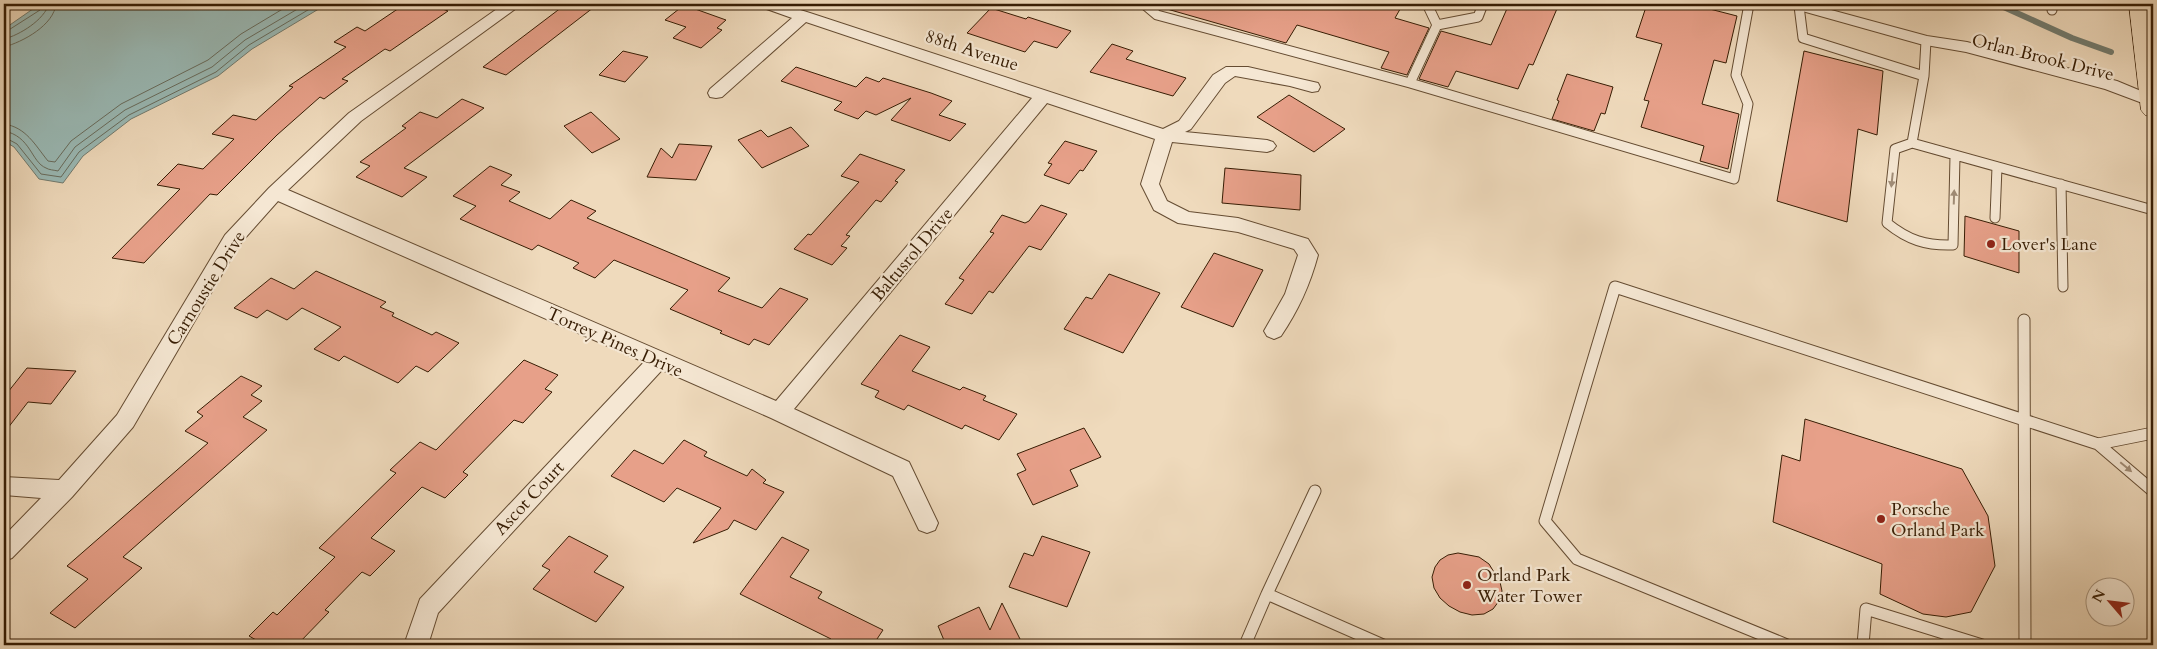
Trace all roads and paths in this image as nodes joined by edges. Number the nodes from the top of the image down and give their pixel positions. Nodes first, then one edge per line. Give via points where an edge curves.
1 (514, 4) edge
2 (766, 4) edge
3 (1144, 4) edge
4 (1427, 4) edge
5 (1483, 4) edge
6 (1749, 4) edge
7 (2140, 4) edge
8 (1796, 5) edge
9 (804, 16) junction
10 (1437, 25) junction
11 (1926, 42) junction
12 (1924, 76) junction
13 (1410, 83) junction
14 (1312, 87) dead end
15 (716, 93) dead end
16 (1044, 95) junction
17 (2153, 105) edge
18 (1165, 136) junction
19 (1912, 143) junction
20 (1267, 146) dead end
21 (1955, 156) junction
22 (1997, 167) junction
23 (2061, 184) junction
24 (275, 192) junction
25 (2153, 210) edge
26 (1995, 218) dead end
27 (2063, 287) dead end
28 (2024, 320) dead end
29 (1274, 331) dead end
30 (658, 361) junction
31 (779, 412) junction
32 (2024, 420) junction
33 (2153, 433) edge
34 (2098, 444) junction
35 (4, 486) edge
36 (64, 490) junction
37 (1316, 491) dead end
38 (2153, 491) edge
39 (926, 523) dead end
40 (4, 551) edge
41 (1267, 594) junction
42 (416, 645) edge
43 (1245, 645) edge
44 (1382, 645) edge
45 (1787, 645) edge
46 (1862, 645) edge
47 (1982, 645) edge
48 (2025, 645) edge

1 - 24 street, Carnoustie Drive via 355,117
2 - 9 street, 88th Avenue
3 - 13 lane via 1157,15
4 - 10 lane
5 - 10 lane via 1478,17
6 - 13 lane via 1736,75 1748,104 1734,179
7 - 17 main road
8 - 11 street, Orlan Brook Drive
8 - 12 lane via 1803,38
9 - 15 street
9 - 16 street, 88th Avenue
10 - 13 lane
11 - 12 lane
11 - 17 street, Orlan Brook Drive via 1966,59
12 - 19 lane
14 - 18 street via 1232,71 1219,79 1185,125
16 - 18 street, 88th Avenue
16 - 31 street, Baltusrol Drive
18 - 20 street, 88th Avenue
18 - 29 street via 1150,184 1160,205 1185,218 1238,225 1301,244 1308,255 1301,283
19 - 21 lane
19 -> 21 lane via 1895,149 1887,222 1903,237 1934,246 1952,245
21 - 22 lane
22 - 23 lane
22 - 26 lane
23 - 25 lane
23 - 27 lane
24 - 30 street, Torrey Pines Drive
24 - 36 street, Carnoustie Drive via 232,240 125,421
28 - 32 lane
30 - 31 street, Torrey Pines Drive
30 - 42 street, Ascot Court via 428,607
31 - 39 street, Torrey Pines Drive via 901,469
32 - 34 lane
32 - 45 lane via 1615,287 1545,521 1576,559
32 - 48 lane
33 - 34 lane
34 -> 38 lane
35 - 36 street
36 - 40 street, Carnoustie Drive
37 - 41 lane
41 - 43 lane
41 - 44 lane
46 - 47 lane via 1866,609

